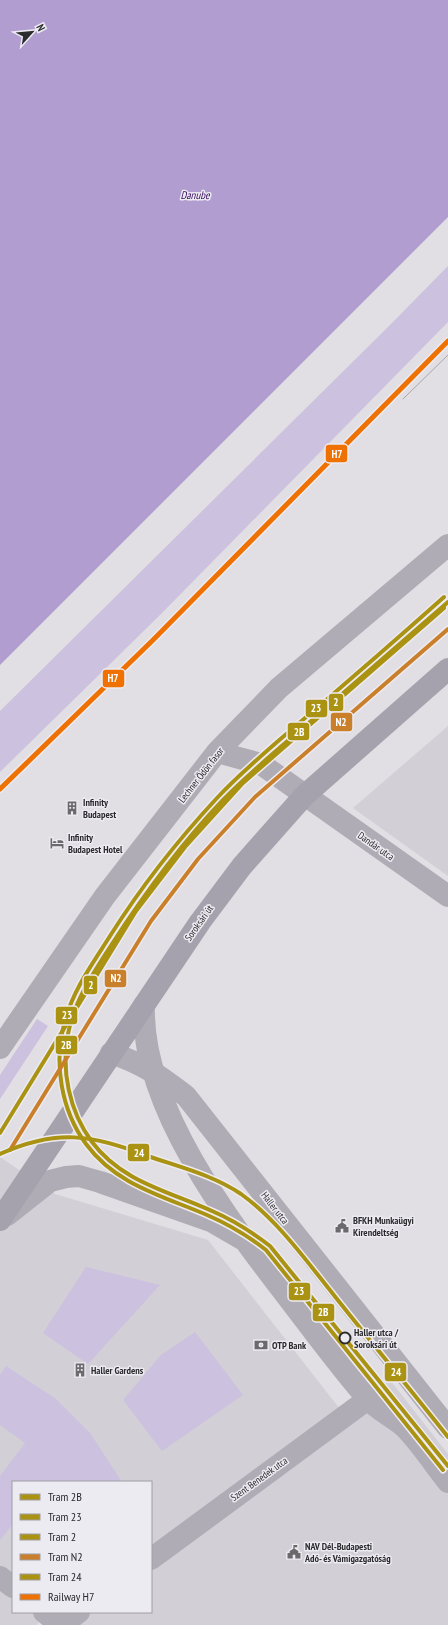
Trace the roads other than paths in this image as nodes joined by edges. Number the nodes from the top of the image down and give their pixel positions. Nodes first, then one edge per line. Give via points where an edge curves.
1 (448, 545) edge
2 (448, 669) edge
3 (217, 752) junction
4 (304, 796) junction
5 (448, 896) edge
6 (144, 1005) junction
7 (0, 1048) edge
8 (111, 1053) junction
9 (154, 1071) junction
10 (0, 1221) edge
11 (245, 1241) junction
12 (368, 1399) junction
13 (448, 1428) edge
14 (448, 1482) edge
15 (152, 1558) edge
16 (0, 1577) edge
17 (12, 1586) edge
18 (45, 1613) edge
19 (78, 1613) edge
20 (61, 1625) edge

1 - 3 street, Lechner Ödön fasor via 279,688
2 - 4 main road, Soroksári út
3 - 4 street, Dandár utca via 261,764
3 - 7 street, Lechner Ödön fasor via 105,896
4 - 5 street, Dandár utca
4 - 6 main road, Soroksári út via 223,890
6 - 8 main road, Soroksári út
6 - 9 street via 145,1038
8 - 9 street, Haller utca via 133,1060
8 - 10 main road, Soroksári út
9 - 11 street via 168,1112 182,1142
9 - 13 street, Haller utca via 186,1096 200,1112
10 - 11 street via 50,1181 79,1176 211,1221
11 - 12 street
12 - 14 street via 404,1426
12 - 15 street, Szent Benedek utca
16 - 17 street
18 - 20 street
19 - 20 street

